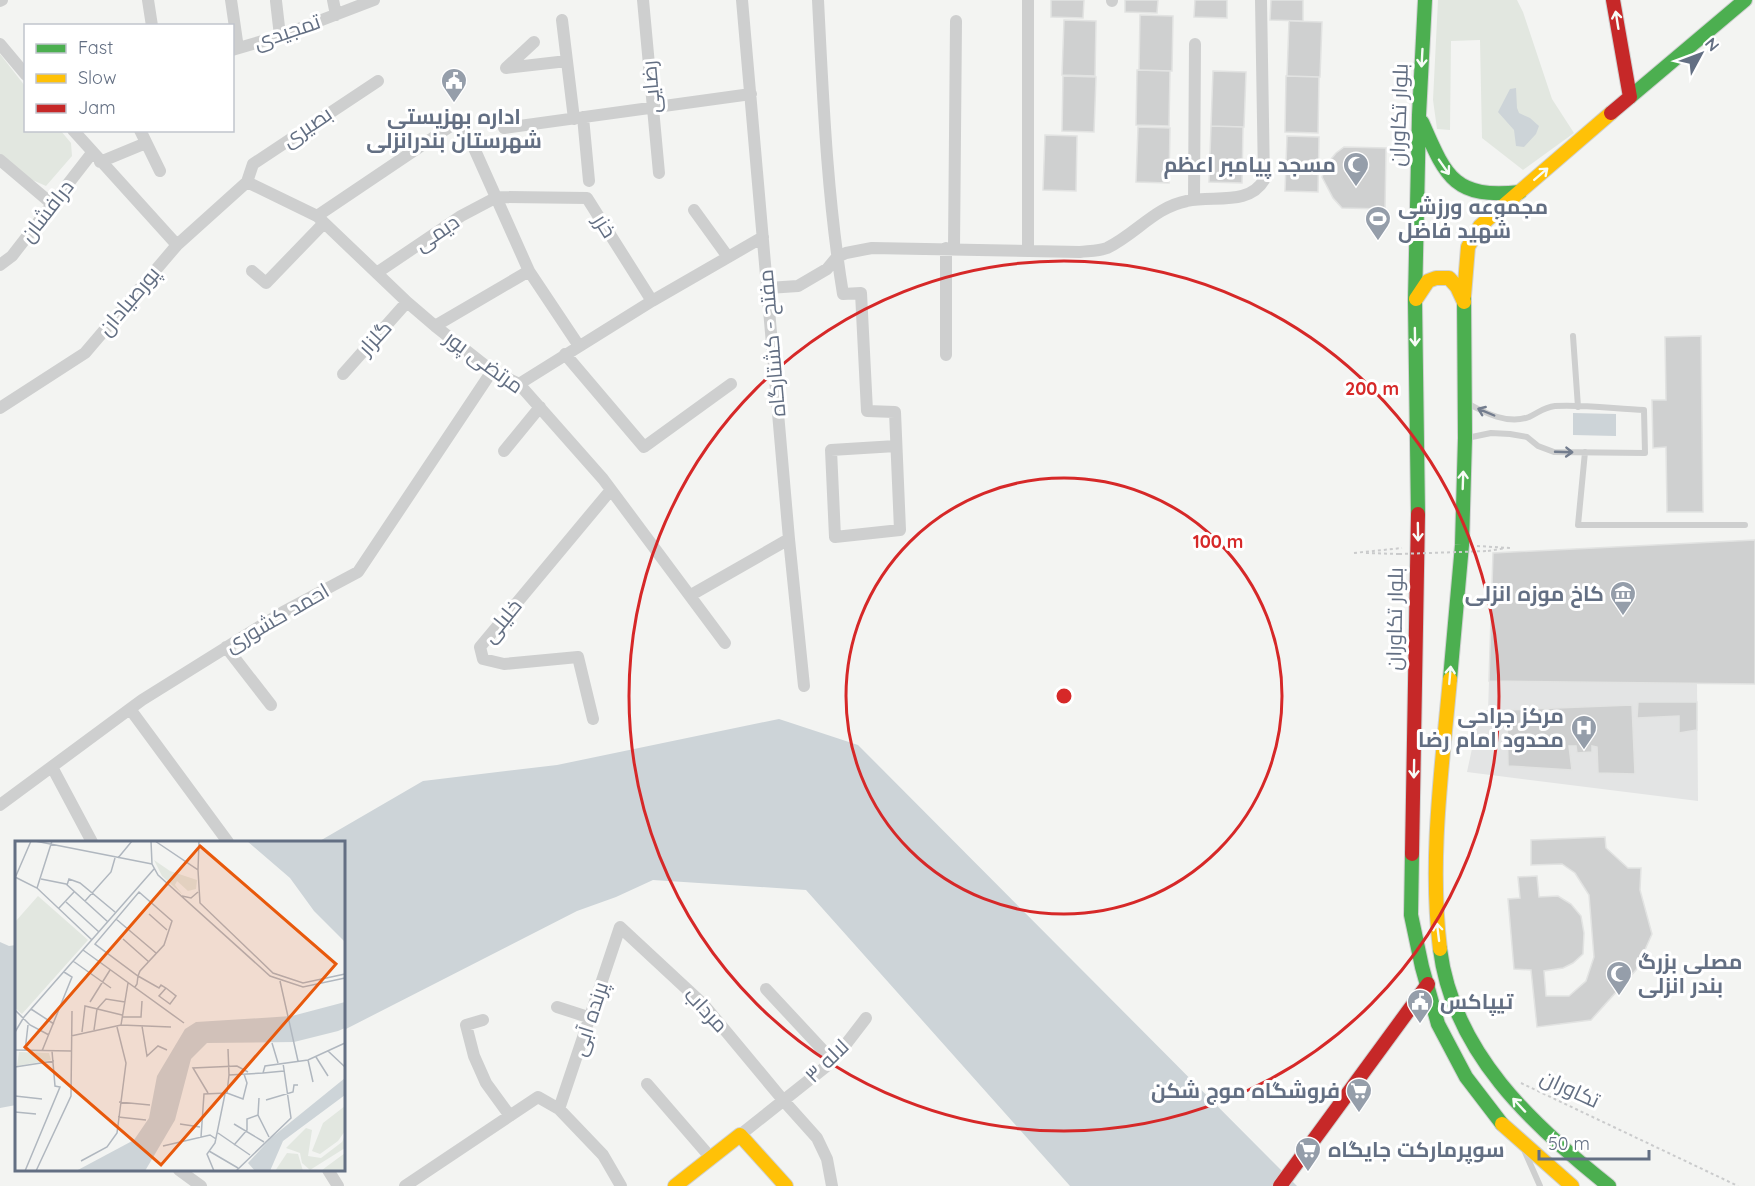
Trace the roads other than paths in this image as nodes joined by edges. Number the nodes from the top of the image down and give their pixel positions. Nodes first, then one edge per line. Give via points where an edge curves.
1 (148, 0) edge
2 (231, 0) edge
3 (333, 0) edge
4 (374, 0) edge
5 (643, 0) edge
6 (742, 0) edge
7 (818, 0) edge
8 (1028, 0) edge
9 (1261, 0) edge
10 (1425, 0) edge
11 (1613, 0) edge
12 (1745, 0) edge
13 (276, 1) edge
14 (336, 15) junction
15 (562, 20) dead end
16 (956, 21) dead end
17 (152, 24) edge
18 (233, 24) edge
19 (280, 36) junction
20 (534, 42) dead end
21 (0, 44) edge
22 (1195, 44) dead end
23 (235, 49) edge
24 (567, 61) junction
25 (24, 73) edge
26 (378, 81) dead end
27 (751, 94) junction
28 (1629, 97) junction
29 (652, 108) junction
30 (1419, 115) junction
31 (578, 118) junction
32 (504, 128) dead end
33 (75, 132) edge
34 (141, 132) edge
35 (146, 142) junction
36 (96, 157) junction
37 (0, 160) edge
38 (160, 171) dead end
39 (659, 173) dead end
40 (589, 181) dead end
41 (247, 182) junction
42 (1520, 192) junction
43 (497, 196) junction
44 (1194, 200) junction
45 (52, 204) junction
46 (694, 210) dead end
47 (321, 219) junction
48 (763, 237) junction
49 (177, 244) junction
50 (950, 248) junction
51 (1028, 250) junction
52 (728, 257) junction
53 (837, 257) junction
54 (0, 265) edge
55 (252, 271) dead end
56 (529, 271) junction
57 (378, 272) junction
58 (768, 288) junction
59 (652, 301) junction
60 (1415, 301) junction
61 (1464, 302) junction
62 (408, 303) junction
63 (435, 326) junction
64 (1573, 336) dead end
65 (579, 346) junction
66 (566, 354) junction
67 (946, 355) dead end
68 (492, 371) junction
69 (343, 374) dead end
70 (519, 384) junction
71 (731, 384) dead end
72 (1464, 401) junction
73 (540, 407) junction
74 (1578, 407) junction
75 (0, 408) edge
76 (1465, 438) junction
77 (896, 446) junction
78 (504, 451) dead end
79 (1585, 452) junction
80 (610, 490) junction
81 (1745, 525) dead end
82 (789, 539) junction
83 (691, 595) junction
84 (725, 643) dead end
85 (226, 647) junction
86 (804, 686) dead end
87 (271, 705) dead end
88 (130, 709) junction
89 (593, 719) dead end
90 (52, 767) junction
91 (0, 805) edge
92 (91, 841) edge
93 (227, 841) edge
94 (620, 927) joint
95 (1428, 984) junction
96 (766, 989) dead end
97 (556, 1007) dead end
98 (591, 1018) junction
99 (866, 1018) dead end
100 (483, 1020) dead end
101 (833, 1061) junction
102 (647, 1084) dead end
103 (783, 1101) junction
104 (560, 1109) junction
105 (510, 1116) junction
106 (740, 1135) junction
107 (1520, 1141) junction
108 (711, 1158) junction
109 (179, 1171) edge
110 (329, 1171) edge
111 (201, 1186) edge
112 (338, 1186) edge
113 (405, 1186) edge
114 (621, 1186) edge
115 (675, 1186) edge
116 (786, 1186) edge
117 (832, 1186) edge
118 (1280, 1186) edge
119 (1540, 1186) edge
120 (1572, 1186) edge
121 (1609, 1186) edge

1 - 17 street
2 - 18 street
3 - 14 street
4 - 14 street, تمجیدی
5 - 29 street, رضایی
6 - 27 street, مفتح - کشتارگاه
7 - 53 street
8 - 51 street
9 - 44 street via 1264,180 1258,189 1246,195
10 -> 30 main road, بلوار تکاوران
28 -> 11 main road
12 - 28 main road
13 - 19 street
14 - 19 street, تمجیدی
15 - 24 street
16 - 50 street
19 - 23 street, تمجیدی
20 - 24 street via 506,68
21 - 25 street
22 - 44 street
24 - 31 street
26 - 41 street, بصیری via 253,164
27 - 29 street
27 - 48 street, مفتح - کشتارگاه
42 -> 28 main road
29 - 31 street
29 - 39 street, رضایی
30 -> 42 main road via 1441,166 1458,184 1470,192 1491,195
30 - 60 main road, بلوار تکاوران
31 - 32 street
31 - 40 street
33 - 36 street
34 - 35 street
35 - 36 street
35 - 38 street
36 - 45 street, درافشان
36 - 49 street
37 - 45 street
41 - 47 street, مرتضی پور
41 - 49 street, پورصیادان
42 - 61 main road via 1480,226 1468,247
43 - 47 street via 461,119
43 - 56 street
43 - 57 street, دیمی
43 - 59 street, خزر via 587,198
44 - 51 street via 1171,206 1106,248 1080,252
45 - 54 street, درافشان via 12,256
46 - 52 street
47 - 55 street via 266,283
47 - 57 street, مرتضی پور
48 - 52 street
48 - 58 street, مفتح - کشتارگاه
49 - 75 street, پورصیادان via 85,352
50 - 51 street
50 - 53 street via 872,248
50 - 67 street
52 - 59 street
53 - 58 street via 827,269 798,286
53 - 77 street via 843,294 861,293 867,411 895,412
56 - 63 street
56 - 65 street
57 - 62 street, مرتضی پور
58 - 82 street, مفتح - کشتارگاه
59 - 65 street
60 - 61 main road via 1427,280 1438,276 1449,278
60 -> 95 main road, بلوار تکاوران via 1418,547 1411,915
61 - 72 main road
62 - 63 street, مرتضی پور
62 - 69 street, گلزار
63 - 68 street, مرتضی پور
64 - 74 lane
65 - 66 street
66 - 70 street
66 - 71 street via 644,447
68 - 70 street, مرتضی پور
68 - 85 street, احمد کشوری via 357,572
70 - 73 street, مرتضی پور
74 -> 72 lane via 1555,406 1509,420 1487,415
72 - 76 main road
73 - 78 street
73 - 80 street, مرتضی پور
74 - 79 lane via 1644,410 1645,453
76 -> 79 lane via 1510,434 1527,437 1554,452
121 -> 76 main road via 1518,1105 1485,1066 1459,1016 1442,962 1436,913 1436,835 1462,545
77 - 77 street via 900,530 835,537 831,450
79 - 81 lane via 1578,525
80 - 83 street, مرتضی پور
80 - 89 street, خلیلی via 480,647 483,659 504,664 578,657
82 - 83 street
82 - 86 street, مفتح - کشتارگاه
83 - 84 street, مرتضی پور
85 - 87 street
85 - 88 street, احمد کشوری
88 - 90 street, احمد کشوری
88 - 93 street
90 - 91 street, احمد کشوری
90 - 92 street
94 - 98 street, پرنده آبی
94 - 103 street, مرداب via 704,1005
95 - 107 main road, بلوار تکاوران via 1438,1024 1466,1077 1500,1122
95 - 118 main road
96 - 101 street
97 - 98 street
98 - 104 street, پرنده آبی
99 - 101 street, لاله ۳
100 - 105 street via 466,1025 474,1056 486,1083
101 - 103 street, لاله ۳
102 - 108 street
103 - 106 street, لاله ۳
103 - 117 street, مرداب via 818,1138
104 - 105 street via 538,1097
104 - 114 street via 603,1155
105 - 113 street
106 - 108 main road
106 - 116 main road
107 - 119 lane
107 - 120 main road, بلوار تکاوران
108 - 115 main road
109 - 111 street
110 - 112 street

